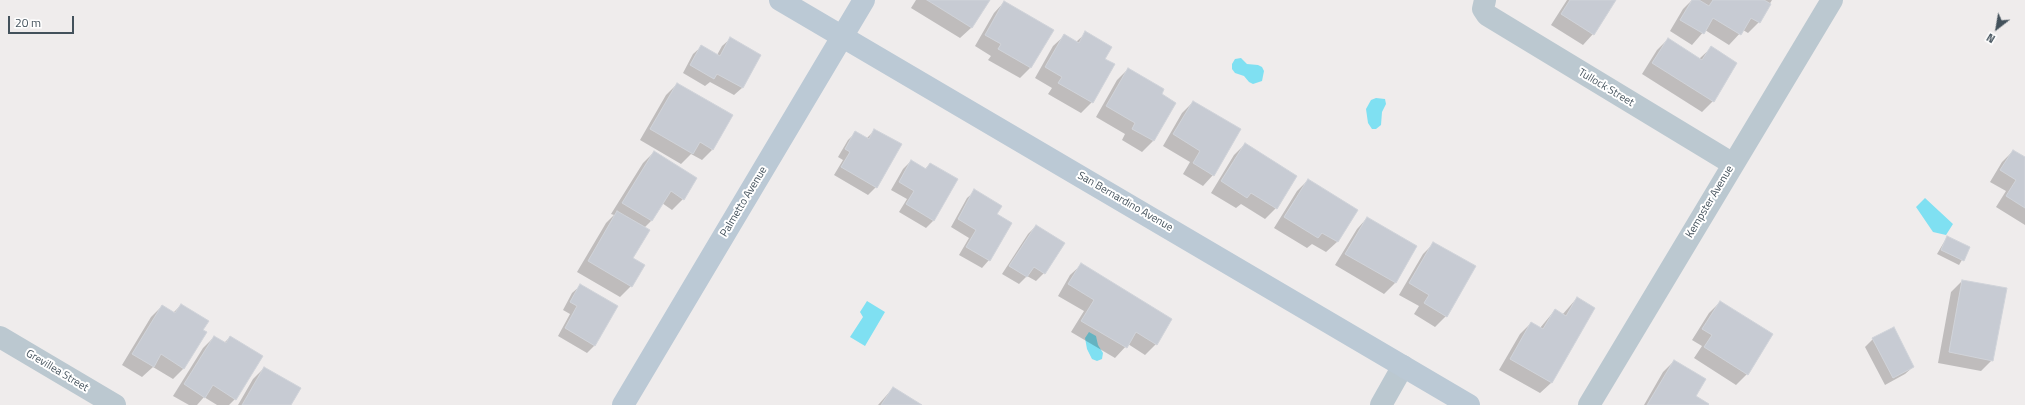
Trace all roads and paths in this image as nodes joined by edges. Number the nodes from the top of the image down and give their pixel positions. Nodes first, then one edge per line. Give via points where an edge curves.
1 (780, 0) edge
2 (864, 0) edge
3 (1832, 0) edge
4 (1484, 5) edge
5 (842, 37) junction
6 (1733, 164) junction
7 (0, 337) edge
8 (1403, 366) junction
9 (115, 405) edge
10 (623, 405) edge
11 (1381, 405) edge
12 (1469, 405) edge
13 (1589, 405) edge

1 - 5 main road, San Bernardino Avenue
2 - 5 main road, Palmetto Avenue
3 - 6 street, Kempster Avenue
4 - 6 street, Tullock Street via 1487,15
5 - 8 main road, San Bernardino Avenue
5 - 10 main road, Palmetto Avenue
6 - 13 street, Kempster Avenue
7 - 9 street, Grevillea Street
8 - 11 street
8 - 12 main road, San Bernardino Avenue

